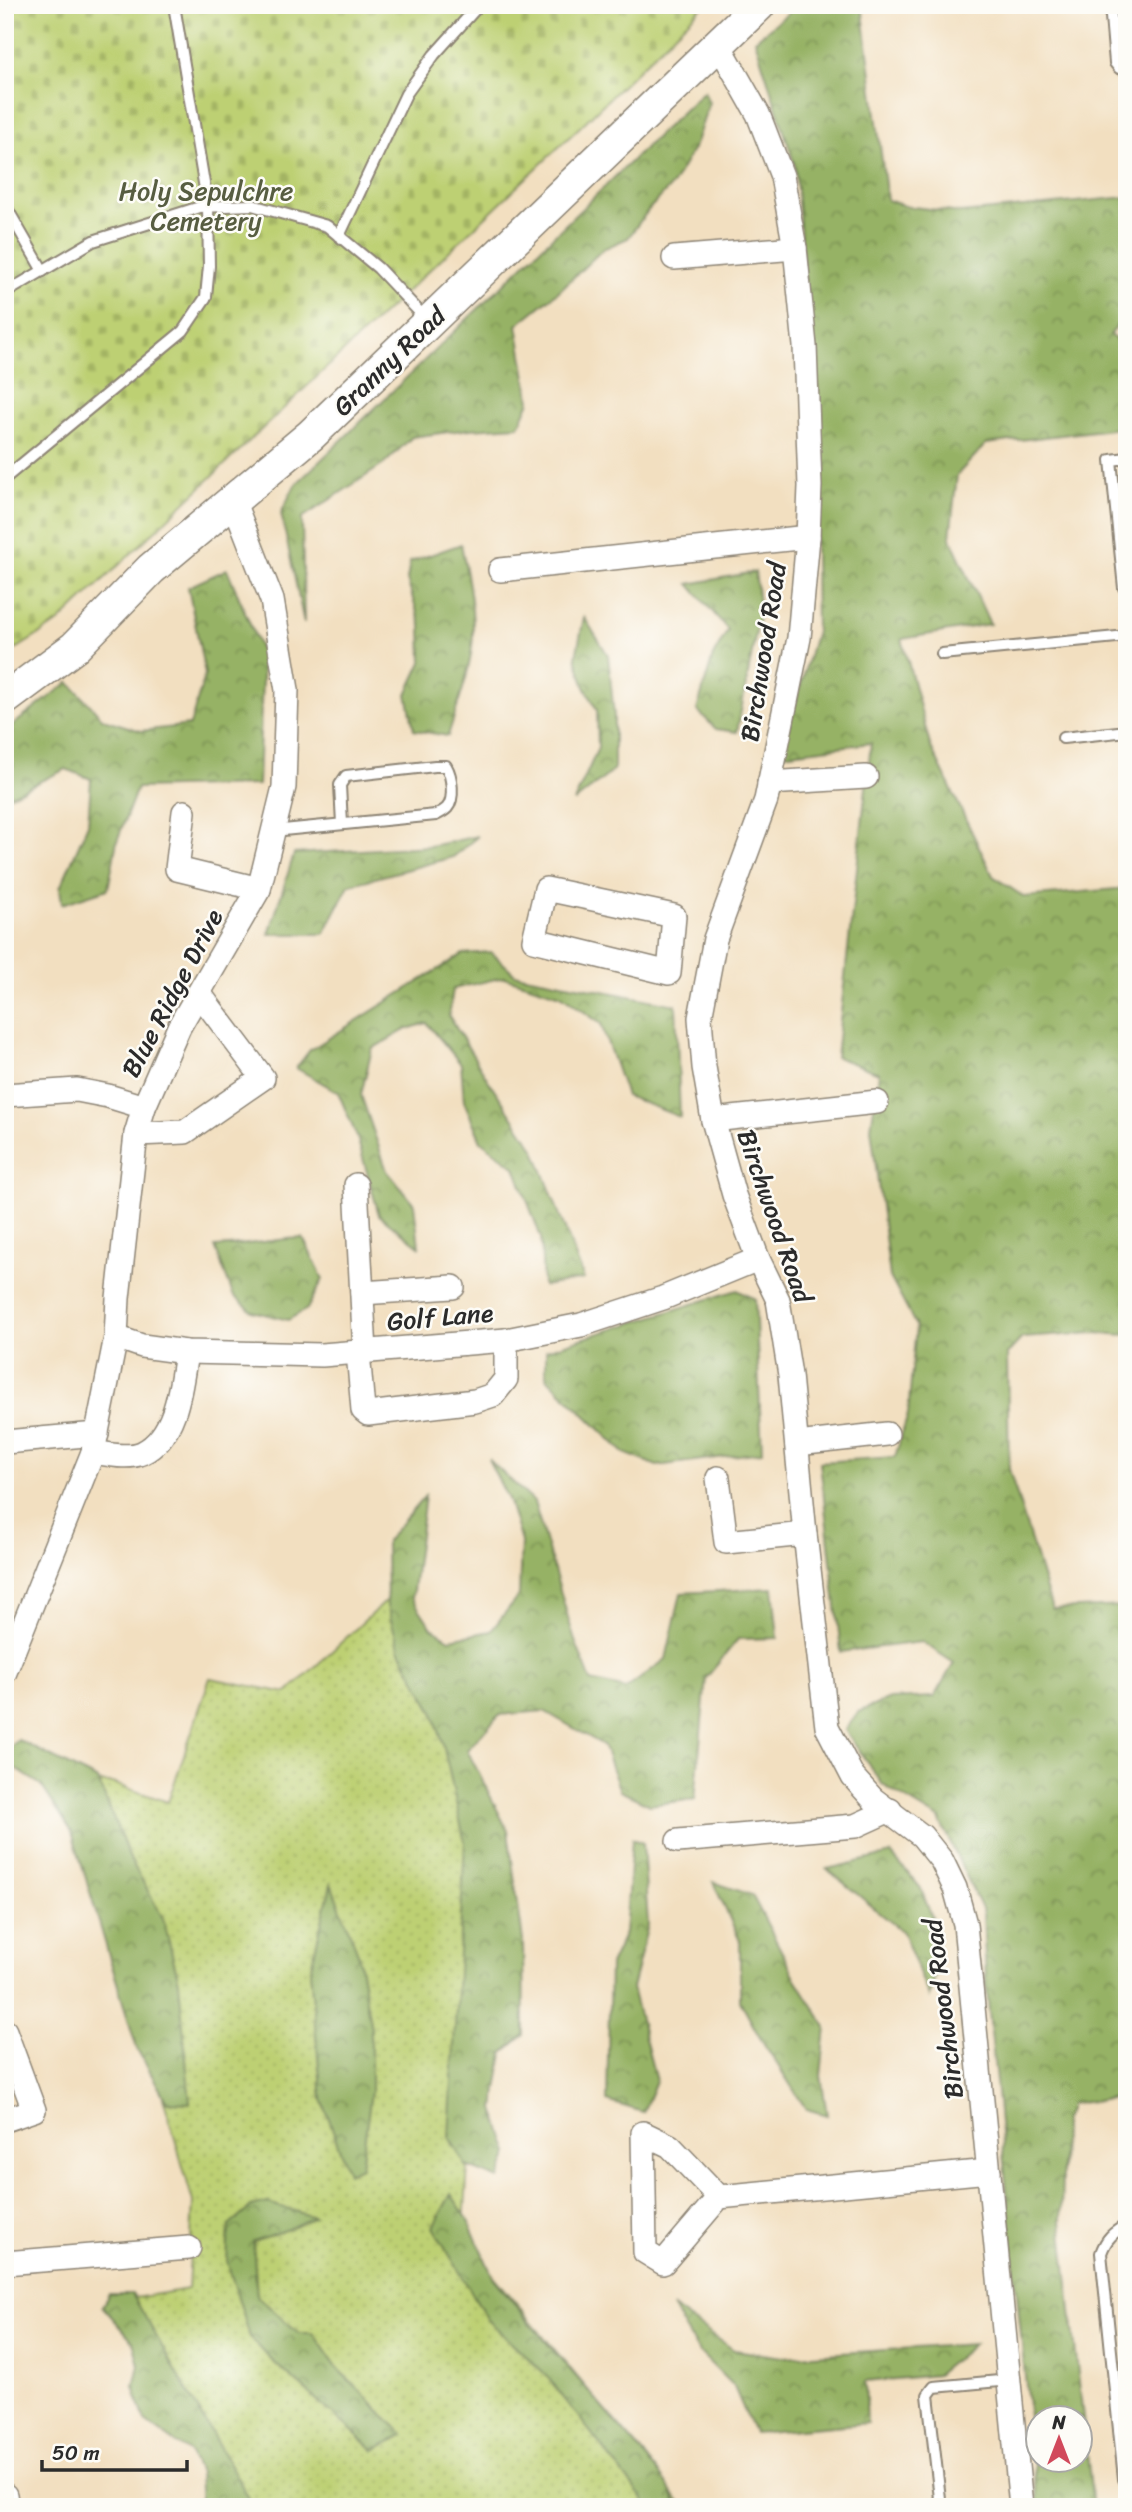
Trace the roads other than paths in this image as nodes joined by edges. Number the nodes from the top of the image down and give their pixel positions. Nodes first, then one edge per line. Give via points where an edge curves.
1 (174, 5) edge
2 (460, 5) edge
3 (479, 5) edge
4 (759, 5) edge
5 (1110, 5) edge
6 (470, 15) junction
7 (719, 45) junction
8 (1127, 69) edge
9 (5, 205) edge
10 (208, 207) junction
11 (339, 236) junction
12 (795, 248) junction
13 (674, 258) dead end
14 (43, 271) junction
15 (5, 293) edge
16 (429, 323) junction
17 (1127, 458) edge
18 (5, 478) edge
19 (233, 500) junction
20 (808, 537) junction
21 (500, 570) dead end
22 (1124, 588) dead end
23 (1127, 636) edge
24 (942, 654) dead end
25 (5, 699) edge
26 (1127, 731) edge
27 (1063, 737) dead end
28 (866, 777) dead end
29 (769, 783) junction
30 (184, 812) dead end
31 (342, 824) junction
32 (273, 831) junction
33 (259, 890) junction
34 (669, 973) junction
35 (706, 985) junction
36 (200, 993) junction
37 (5, 1095) edge
38 (877, 1101) dead end
39 (144, 1107) junction
40 (713, 1121) junction
41 (136, 1134) junction
42 (356, 1185) dead end
43 (758, 1259) junction
44 (453, 1287) dead end
45 (362, 1293) junction
46 (116, 1337) junction
47 (506, 1340) junction
48 (186, 1352) junction
49 (361, 1352) junction
50 (887, 1434) dead end
51 (5, 1442) edge
52 (95, 1443) junction
53 (797, 1444) junction
54 (718, 1478) dead end
55 (804, 1534) junction
56 (5, 1672) edge
57 (890, 1810) junction
58 (678, 1841) dead end
59 (5, 2031) edge
60 (5, 2120) edge
61 (989, 2171) junction
62 (719, 2197) junction
63 (1127, 2225) edge
64 (188, 2248) dead end
65 (5, 2263) edge
66 (1010, 2380) junction
67 (1127, 2485) edge
68 (5, 2495) edge
69 (7, 2507) edge
70 (941, 2507) edge
71 (1021, 2507) edge

1 - 10 lane
2 - 6 lane
3 - 6 lane
4 - 7 street, Granny Road
5 - 8 lane via 1115,63
6 - 11 lane via 406,94
7 - 12 street, Birchwood Road via 758,114 782,176
7 - 16 street, Granny Road
9 - 14 lane
10 - 11 lane via 252,205 327,226
10 - 14 lane via 93,241
10 - 18 lane via 206,297 183,331
11 - 16 lane via 378,268
12 - 13 street
12 - 20 street, Birchwood Road via 804,346
14 - 15 lane
16 - 19 street, Granny Road via 311,435
17 - 22 lane via 1111,460
19 - 25 street, Granny Road via 151,569 75,647
19 - 32 street, Blue Ridge Drive via 272,600 287,690 284,787
20 - 21 street
20 - 29 street, Birchwood Road via 799,638
23 - 24 lane
26 - 27 lane
28 - 29 street
29 - 35 street, Birchwood Road via 715,939
30 - 33 street via 177,869
31 - 31 lane via 436,815 448,808 450,773 446,766 435,766 346,776 340,785
31 - 32 lane
32 - 33 street, Blue Ridge Drive
33 - 36 street, Blue Ridge Drive
34 - 34 street via 674,916 546,890 534,940
34 - 35 street
35 - 40 street, Birchwood Road via 700,1018
36 - 39 street, Blue Ridge Drive via 179,1027
36 - 41 street via 263,1078 185,1132
37 - 39 street via 77,1090
38 - 40 street
39 - 41 street, Blue Ridge Drive
40 - 43 street, Birchwood Road
41 - 46 street, Blue Ridge Drive
42 - 45 street
43 - 47 street, Golf Lane via 581,1325
43 - 53 street, Birchwood Road via 778,1300
44 - 45 street
45 - 49 street
46 - 48 street, Golf Lane
46 - 52 street, Blue Ridge Drive
47 - 49 street, Golf Lane
47 - 49 street via 506,1379 493,1395 368,1414 363,1410
48 - 49 street, Golf Lane
48 - 52 street via 176,1404 158,1440 141,1454 118,1456
50 - 53 street
51 - 52 street
52 - 56 street, Blue Ridge Drive
53 - 55 street, Birchwood Road
54 - 55 street via 726,1542
55 - 57 street, Birchwood Road via 827,1727 853,1777
57 - 58 street via 855,1826
57 - 61 street, Birchwood Road via 922,1836 942,1861 965,1924
59 - 60 street via 34,2110
61 - 62 street
61 - 66 street, Birchwood Road
62 - 62 street via 670,2146 643,2133 645,2252 663,2263
63 - 67 lane via 1105,2241 1101,2253
64 - 65 street
66 - 70 lane via 934,2387 928,2395
66 - 71 street, Birchwood Road
68 - 69 street

